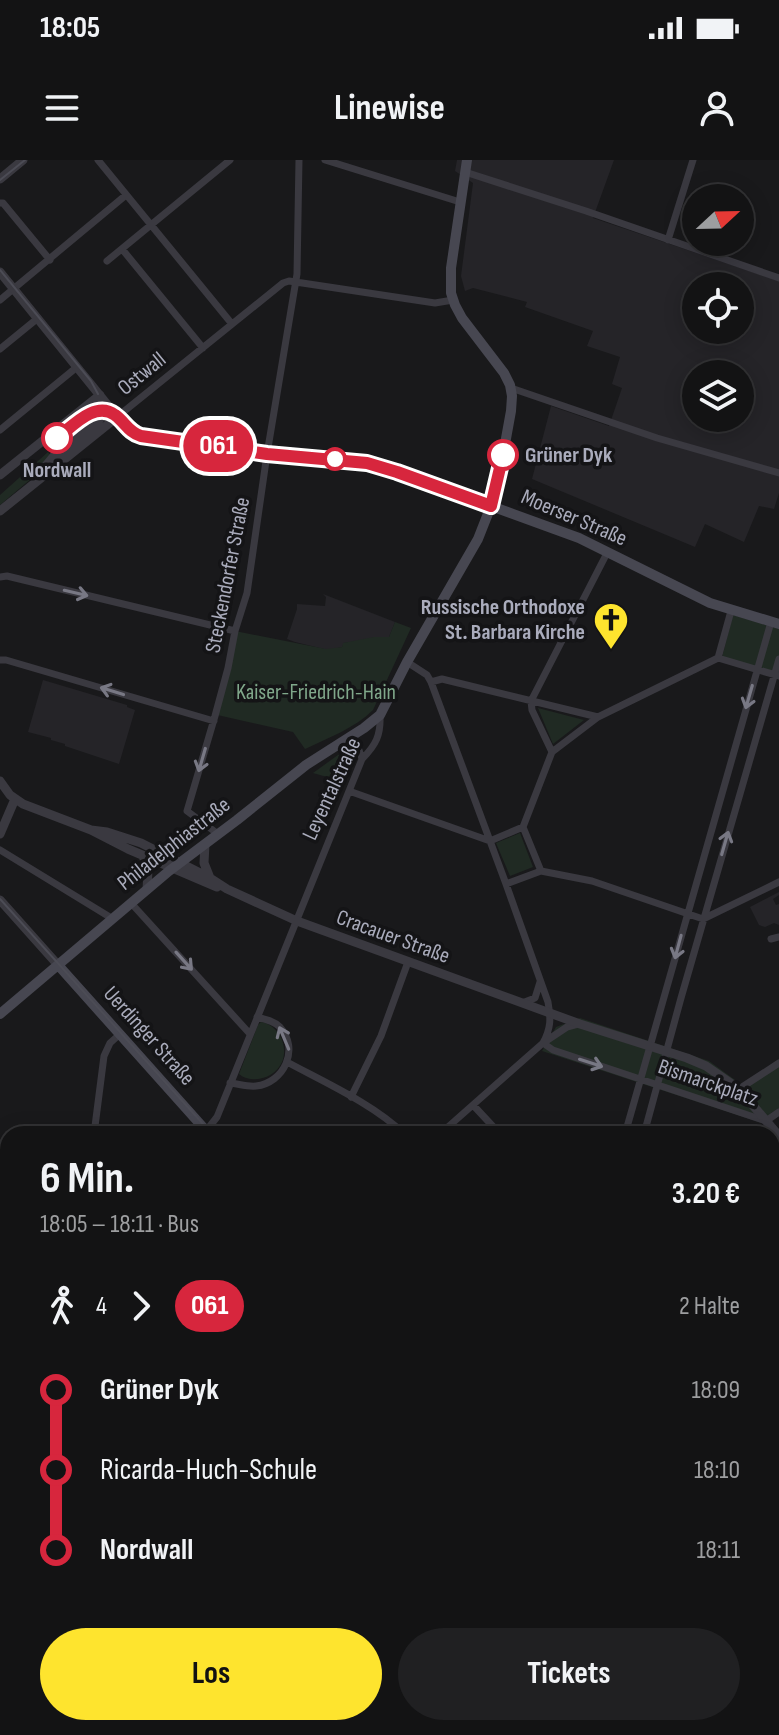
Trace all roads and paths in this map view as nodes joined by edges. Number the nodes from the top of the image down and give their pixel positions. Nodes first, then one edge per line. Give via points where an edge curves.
1 (23, 160) edge
2 (98, 160) edge
3 (230, 160) edge
4 (299, 160) edge
5 (325, 160) edge
6 (693, 160) edge
7 (466, 166) edge
8 (0, 179) edge
9 (126, 195) junction
10 (460, 202) junction
11 (2, 203) edge
12 (151, 225) junction
13 (668, 240) junction
14 (122, 249) junction
15 (50, 260) junction
16 (107, 261) dead end
17 (0, 272) edge
18 (779, 278) edge
19 (295, 281) junction
20 (14, 289) junction
21 (0, 300) edge
22 (453, 300) junction
23 (38, 318) junction
24 (232, 324) junction
25 (203, 348) junction
26 (0, 349) edge
27 (77, 367) junction
28 (511, 388) junction
29 (103, 399) junction
30 (117, 417) junction
31 (0, 430) edge
32 (267, 454) junction
33 (779, 473) edge
34 (0, 475) edge
35 (33, 484) junction
36 (491, 506) junction
37 (0, 511) edge
38 (607, 553) junction
39 (0, 577) edge
40 (731, 611) junction
41 (777, 624) edge
42 (235, 631) junction
43 (718, 658) junction
44 (779, 659) edge
45 (0, 660) edge
46 (407, 662) junction
47 (756, 670) junction
48 (776, 676) edge
49 (431, 682) junction
50 (531, 701) junction
51 (380, 715) junction
52 (598, 717) junction
53 (214, 721) junction
54 (350, 737) junction
55 (552, 752) junction
56 (362, 759) junction
57 (2, 783) edge
58 (349, 791) junction
59 (0, 799) edge
60 (15, 799) junction
61 (523, 827) junction
62 (91, 830) junction
63 (0, 834) edge
64 (218, 834) junction
65 (490, 841) junction
66 (205, 844) junction
67 (0, 850) edge
68 (143, 856) junction
69 (176, 866) junction
70 (541, 871) junction
71 (210, 878) junction
72 (779, 882) edge
73 (506, 884) junction
74 (227, 889) junction
75 (147, 890) junction
76 (0, 900) edge
77 (131, 903) junction
78 (686, 915) junction
79 (113, 919) junction
80 (703, 919) junction
81 (297, 921) junction
82 (408, 962) junction
83 (58, 965) junction
84 (540, 980) junction
85 (522, 1003) junction
86 (550, 1013) junction
87 (0, 1014) edge
88 (257, 1017) junction
89 (580, 1024) junction
90 (120, 1034) junction
91 (250, 1034) junction
92 (543, 1043) junction
93 (651, 1047) junction
94 (666, 1051) junction
95 (287, 1062) junction
96 (779, 1063) edge
97 (641, 1079) junction
98 (230, 1083) junction
99 (656, 1084) junction
100 (739, 1089) junction
101 (351, 1097) junction
102 (473, 1105) junction
103 (779, 1112) edge
104 (766, 1121) junction
105 (96, 1126) edge
106 (203, 1126) edge
107 (212, 1126) edge
108 (396, 1126) edge
109 (449, 1126) edge
110 (493, 1126) edge
111 (627, 1126) edge
112 (646, 1126) edge
113 (770, 1126) edge

1 - 8 street
2 - 9 street
3 - 12 street
4 - 19 street, Steckendorfer Straße
5 - 10 street
6 - 13 street
7 - 10 main road
7 - 13 street
9 - 12 street
9 - 15 street
10 - 22 main road
11 - 15 street
12 - 14 street
12 - 24 street
13 - 18 street
14 - 16 street
14 - 25 street
15 - 20 street
17 - 20 street
19 - 22 street via 435,303
19 - 24 street, Ostwall via 283,283
19 - 32 street, Steckendorfer Straße
20 - 21 street
20 - 23 street
22 - 28 main road
23 - 26 street
23 - 27 street
24 - 25 street, Ostwall
25 - 30 street, Ostwall
27 - 29 street
27 - 31 street
28 - 33 street
28 - 36 main road, Leyentalstraße
29 - 30 street
29 - 34 street, Ostwall
29 - 35 street via 103,415 49,461
30 - 32 street, Moerser Straße via 141,436
30 - 35 street, Ostwall
32 - 36 street, Moerser Straße via 367,463
32 - 42 street, Steckendorfer Straße via 247,593
35 - 37 street, Ostwall
36 - 38 main road, Moerser Straße
36 - 46 main road, Leyentalstraße via 478,539
38 - 40 main road, Moerser Straße
38 - 50 street
39 -> 42 street
40 - 41 main road, Moerser Straße
40 - 43 street
41 - 47 street
42 - 53 street, Steckendorfer Straße
43 - 47 street
43 - 52 street
44 - 48 street
53 -> 45 street
46 - 49 street
46 - 51 main road, Leyentalstraße
47 - 48 street
47 -> 78 street
80 -> 48 street
49 - 50 street via 442,679
49 - 65 street
50 - 52 street
50 - 55 street
51 - 54 main road, Philadelphiastraße
51 - 56 street, Leyentalstraße via 381,730
52 - 55 street
53 -> 64 street, Steckendorfer Straße via 187,811
54 - 56 street
54 - 64 main road, Philadelphiastraße
55 - 61 street
56 - 58 street, Leyentalstraße
57 - 59 street
57 - 60 street
58 - 65 street
58 - 81 street, Leyentalstraße
60 - 62 street
60 - 63 street
61 - 65 street
61 - 70 street
62 - 68 street
62 - 69 street via 141,843
64 - 66 main road, Philadelphiastraße
65 - 73 street
66 - 69 main road, Philadelphiastraße
66 - 71 street
67 - 79 street
68 - 69 street
68 - 75 street
69 - 71 street, Cracauer Straße
69 - 74 street, Cracauer Straße
69 - 75 main road, Philadelphiastraße
70 - 73 street
70 - 78 street via 592,881
71 - 74 street, Cracauer Straße
72 - 80 street
73 - 84 street
74 - 81 street, Cracauer Straße
75 - 77 main road, Philadelphiastraße
76 - 83 street
77 - 79 main road, Philadelphiastraße
77 -> 91 street
78 - 80 street
78 -> 93 street
79 - 83 main road, Philadelphiastraße
80 - 94 street
81 - 82 street, Cracauer Straße
81 - 88 street, Leyentalstraße
82 - 85 street, Cracauer Straße
82 - 101 street
83 - 87 main road, Philadelphiastraße
83 - 90 main road, Uerdinger Straße
84 - 85 street via 535,998
84 - 86 street
85 - 86 street, Cracauer Straße
86 - 89 street, Bismarckplatz
86 - 92 street
88 - 91 street, Leyentalstraße
95 -> 88 street via 287,1037 279,1026
89 - 92 street
89 - 93 street, Bismarckplatz
90 - 105 street via 104,1056
90 - 106 main road, Uerdinger Straße
91 - 98 street, Leyentalstraße
92 -> 97 street, Bismarckplatz
92 - 102 street
93 - 94 street, Bismarckplatz
93 - 97 street
94 - 99 street
94 - 100 street, Bismarckplatz via 706,1066
95 - 98 street via 279,1076 259,1086
95 - 101 street
96 - 100 street
97 - 99 street, Bismarckplatz
97 - 111 street
98 - 107 street, Leyentalstraße
99 - 104 street, Bismarckplatz
99 - 112 street
100 - 104 street, Bismarckplatz
101 - 108 street
102 - 109 street
102 - 110 street
103 - 104 street
104 - 113 street

